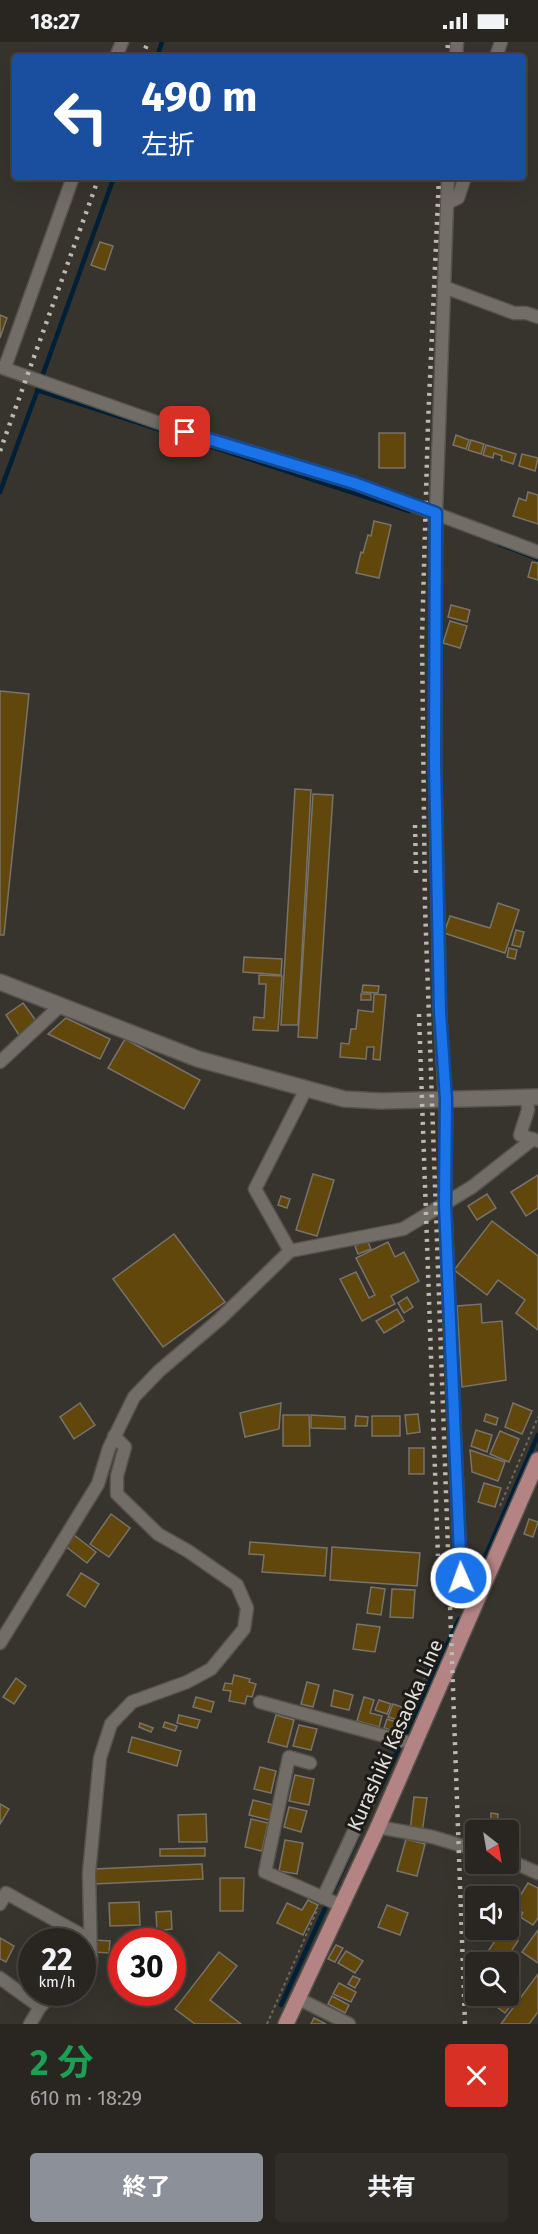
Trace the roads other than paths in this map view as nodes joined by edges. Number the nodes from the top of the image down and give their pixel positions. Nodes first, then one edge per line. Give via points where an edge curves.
1 (72, 180) edge
2 (448, 180) edge
3 (464, 180) edge
4 (447, 203) junction
5 (444, 287) junction
6 (538, 317) edge
7 (2, 367) edge
8 (436, 513) junction
9 (538, 552) edge
10 (0, 982) edge
11 (61, 1005) junction
12 (0, 1062) edge
13 (306, 1089) junction
14 (532, 1097) edge
15 (446, 1099) junction
16 (535, 1140) edge
17 (445, 1204) junction
18 (290, 1251) junction
19 (114, 1436) junction
20 (538, 1460) edge
21 (476, 1603) junction
22 (0, 1643) edge
23 (260, 1702) dead end
24 (404, 1740) junction
25 (310, 1763) dead end
26 (372, 1790) road end
27 (378, 1827) junction
28 (465, 1847) edge
29 (519, 1865) edge
30 (538, 1873) edge
31 (2, 1896) edge
32 (330, 1901) junction
33 (67, 1928) edge
34 (90, 1928) edge
35 (0, 1978) edge
36 (297, 1998) junction
37 (40, 2007) joint
38 (30, 2024) edge
39 (286, 2024) edge
40 (349, 2024) edge

1 - 7 street
2 - 4 street
3 - 4 street via 459,198
4 - 5 street
5 - 6 street via 514,313
5 - 8 street
7 - 8 street via 185,432 354,483
8 - 9 street
8 - 15 street via 435,762 440,1012
10 - 11 street
11 - 12 street
11 - 13 street via 198,1059
13 - 15 street via 344,1099
13 - 18 street via 255,1190
14 - 15 street
14 - 16 street via 520,1135
15 - 17 street
16 - 17 street
17 - 18 street via 415,1223 388,1233
17 - 21 street via 462,1596
18 - 19 street via 134,1397
19 - 22 street via 98,1484
19 - 34 street via 125,1448 117,1476 117,1494 158,1534 237,1585 247,1608 244,1629 211,1669 132,1702 111,1724 100,1758 89,1873
20 - 21 main road, Kurashiki Kasaoka Line
21 - 24 main road, Kurashiki Kasaoka Line
23 - 24 street
24 - 27 main road, Kurashiki Kasaoka Line
25 - 32 street via 289,1757 265,1872
26 - 32 street
27 - 28 street
27 - 32 main road, Kurashiki Kasaoka Line
29 - 30 street
31 - 33 street
32 - 36 main road, Kurashiki Kasaoka Line
35 - 37 street
36 - 39 main road, Kurashiki Kasaoka Line
36 - 40 street
37 - 38 street

